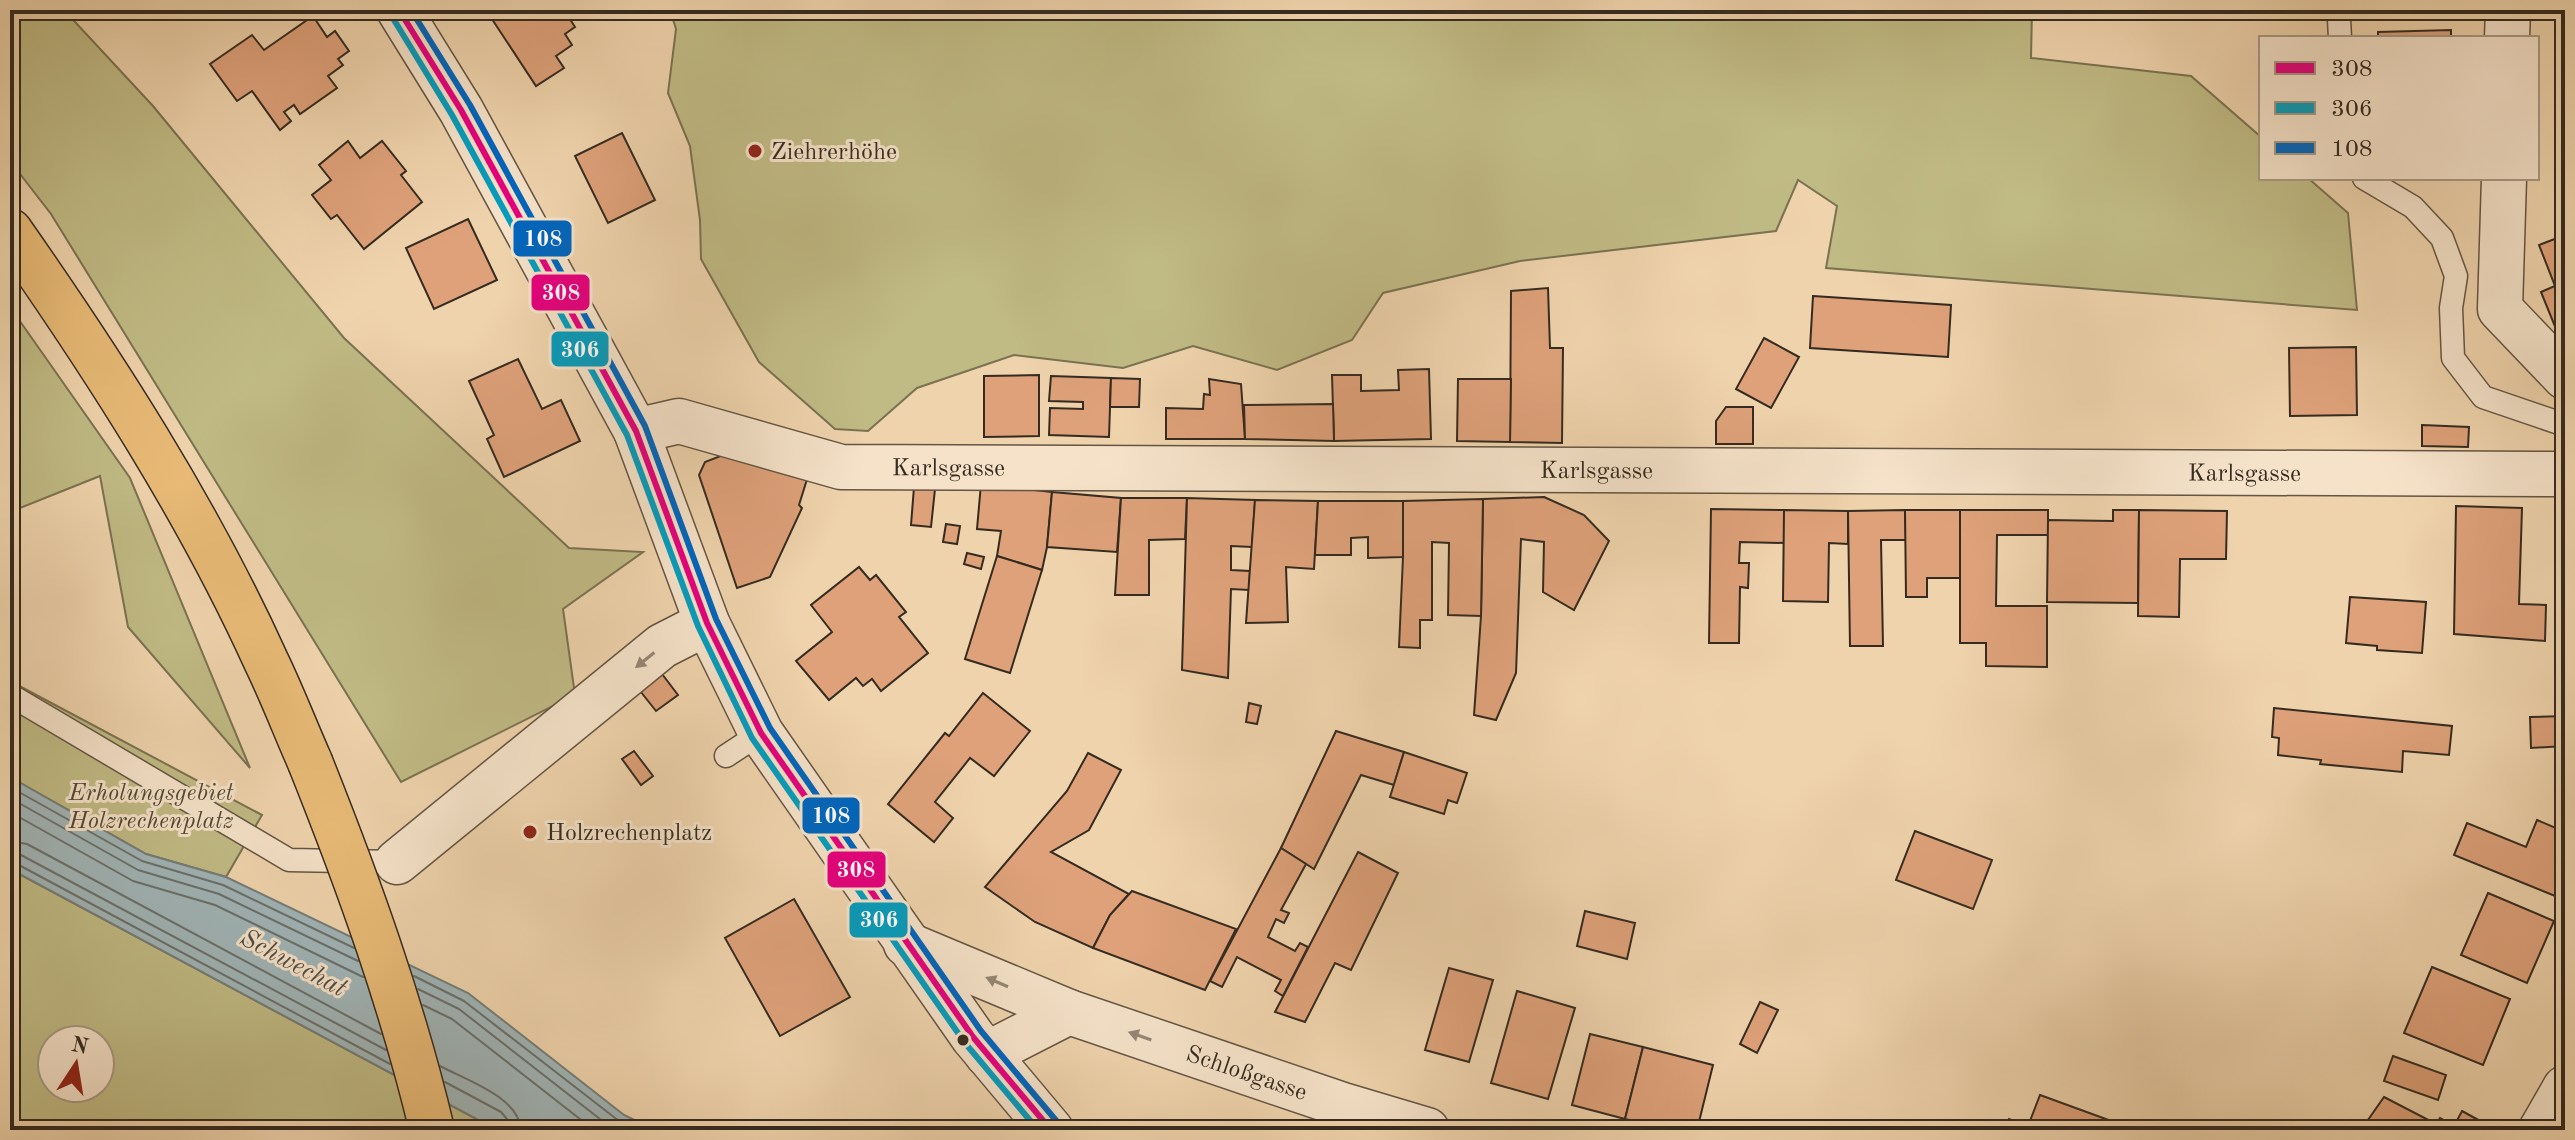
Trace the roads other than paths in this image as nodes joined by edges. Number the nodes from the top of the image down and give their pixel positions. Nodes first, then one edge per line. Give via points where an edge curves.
1 (399, 10) edge
2 (2508, 10) edge
3 (2507, 36) edge
4 (2367, 180) edge
5 (2504, 180) edge
6 (10, 231) edge
7 (2565, 377) edge
8 (2565, 425) edge
9 (636, 431) junction
10 (2565, 474) edge
11 (707, 623) junction
12 (10, 695) edge
13 (397, 862) joint
14 (906, 944) junction
15 (1069, 1012) junction
16 (987, 1054) junction
17 (2565, 1088) edge
18 (432, 1130) edge
19 (1051, 1130) edge
20 (1427, 1130) edge
21 (2541, 1130) edge

1 - 9 street via 461,110
2 - 3 street
4 - 8 lane via 2413,207 2442,238 2456,276 2453,358 2483,397
5 - 7 street via 2500,309
6 - 18 main road, bridge via 170,479 266,659 354,871
9 - 10 street, Karlsgasse via 679,421 841,467
9 - 11 street
11 -> 13 street via 662,646
11 - 14 street via 744,745
12 - 13 lane via 289,860
15 -> 14 street, Schloßgasse
14 - 16 street
15 - 16 street
20 -> 15 street, Schloßgasse
16 - 19 street
17 - 21 street

